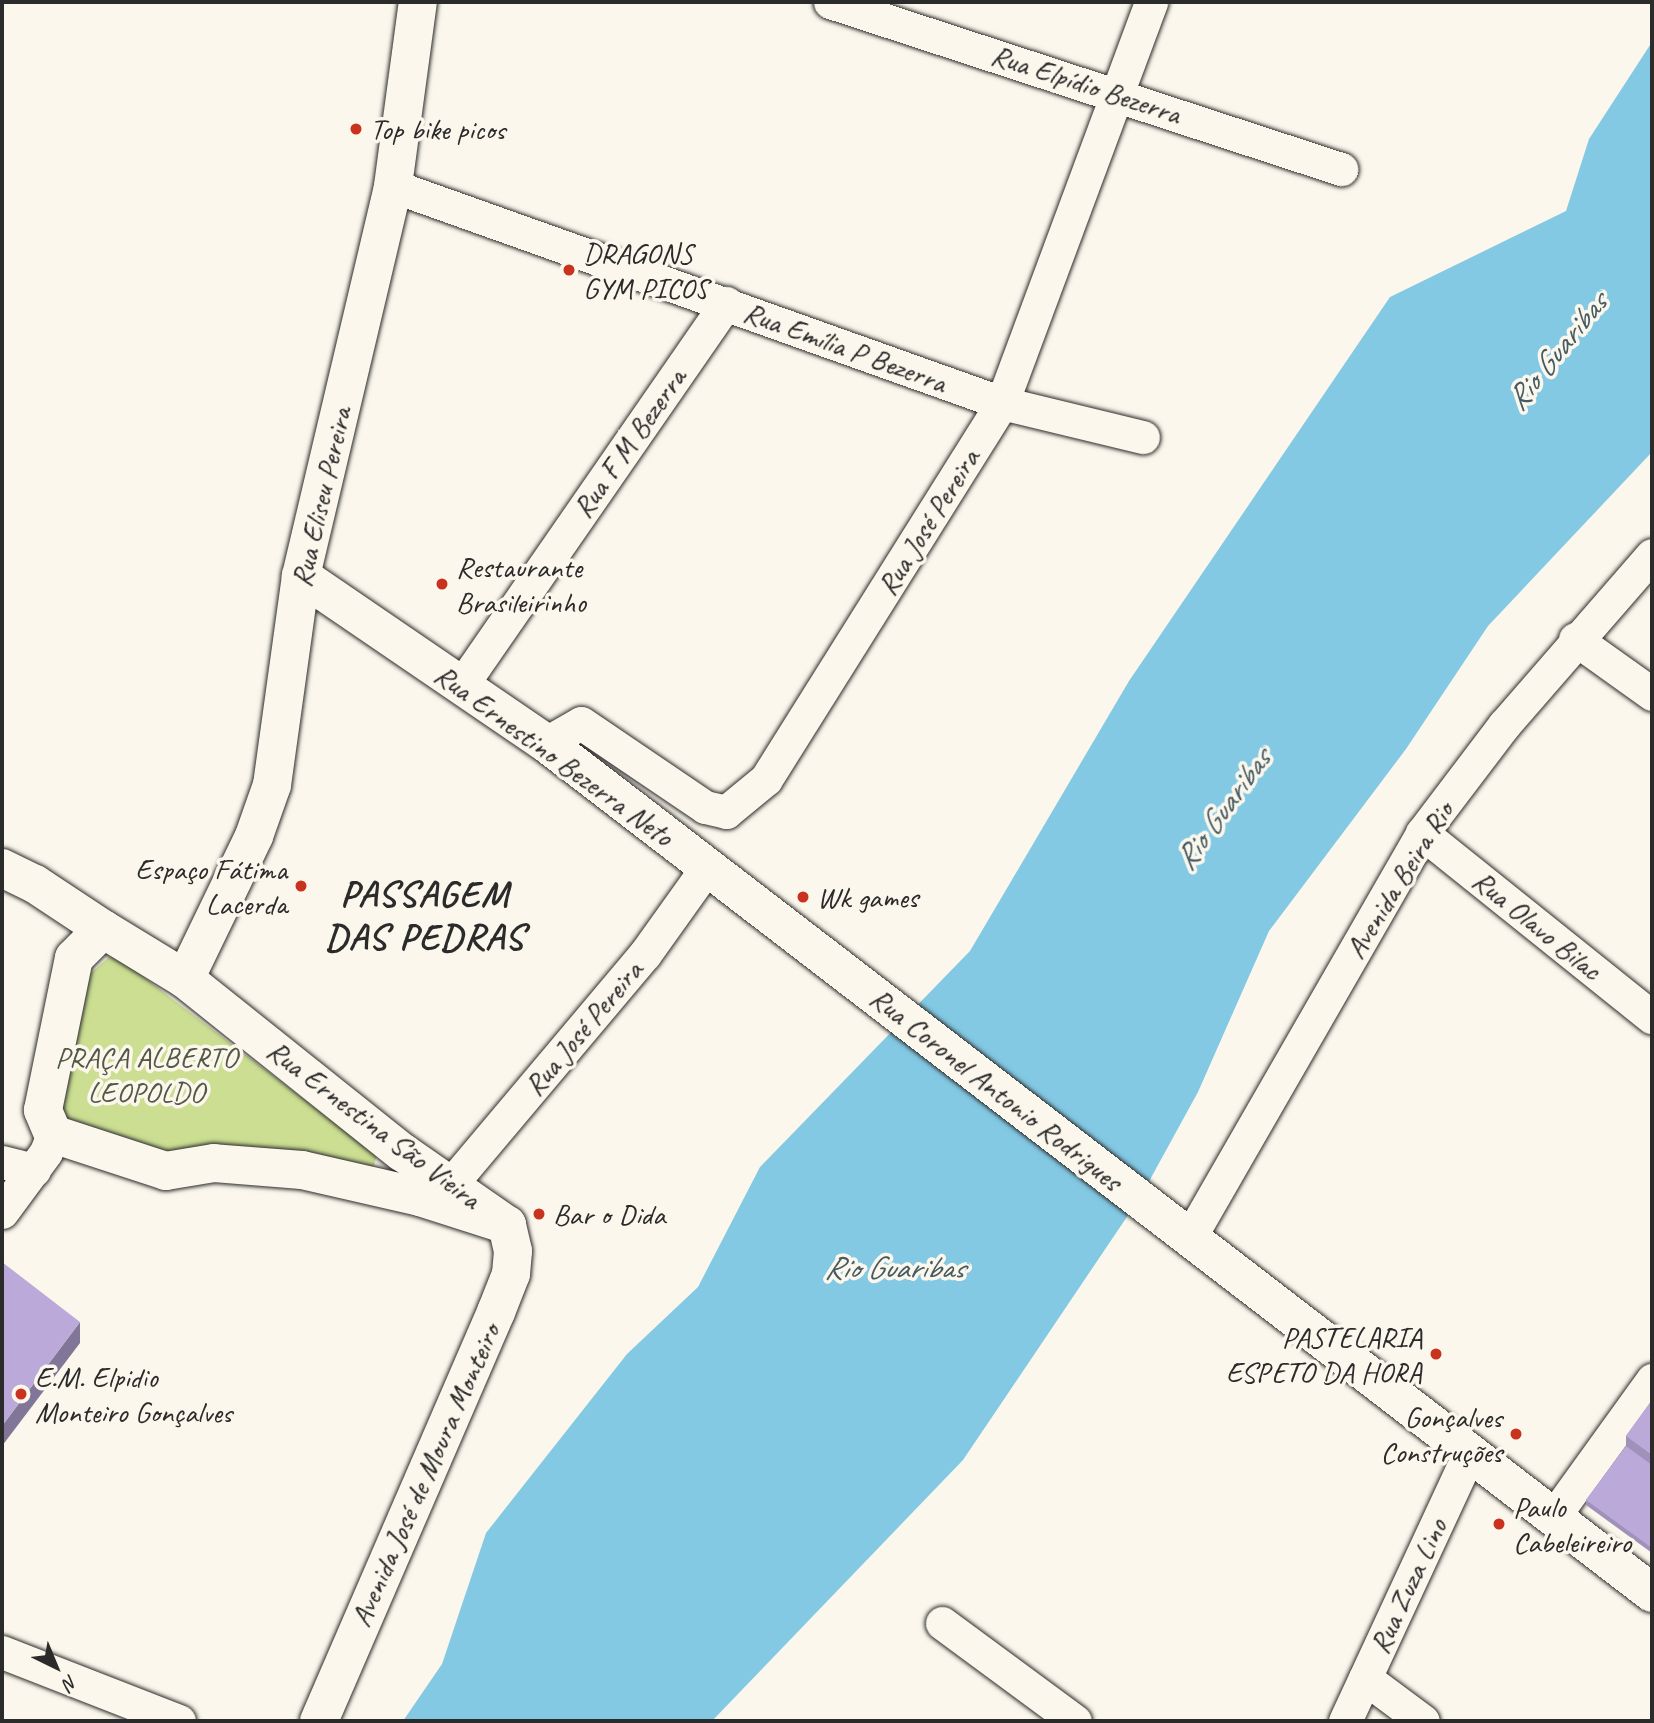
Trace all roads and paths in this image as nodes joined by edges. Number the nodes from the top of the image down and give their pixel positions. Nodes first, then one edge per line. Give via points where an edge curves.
1 (418, 2) edge
2 (830, 2) edge
3 (1151, 2) edge
4 (1116, 93) junction
5 (1341, 169) dead end
6 (393, 187) junction
7 (726, 303) junction
8 (1002, 403) junction
9 (1143, 437) dead end
10 (1652, 555) edge
11 (301, 576) junction
12 (1575, 639) junction
13 (461, 686) junction
14 (1652, 694) edge
15 (546, 743) junction
16 (1422, 833) junction
17 (707, 867) junction
18 (2, 868) edge
19 (103, 929) junction
20 (816, 951) joint
21 (185, 979) junction
22 (1652, 1017) edge
23 (53, 1133) junction
24 (402, 1152) junction
25 (2, 1162) edge
26 (34, 1170) junction
27 (452, 1184) junction
28 (377, 1190) junction
29 (2, 1212) edge
30 (507, 1225) junction
31 (1190, 1237) junction
32 (1652, 1380) edge
33 (1471, 1452) junction
34 (1554, 1516) junction
35 (1652, 1593) edge
36 (942, 1623) dead end
37 (2, 1652) edge
38 (1365, 1678) junction
39 (179, 1721) edge
40 (319, 1721) edge
41 (1075, 1721) edge
42 (1345, 1721) edge
43 (1423, 1721) edge

1 - 6 main road, Rua Eliseu Pereira
2 - 4 street, Rua Elpídio Bezerra
3 - 4 street, Rua José Pereira
4 - 5 street, Rua Elpídio Bezerra
4 - 8 street, Rua José Pereira
6 - 7 street, Rua Emília P Bezerra
6 - 11 main road, Rua Eliseu Pereira
7 - 8 street, Rua Emília P Bezerra
7 - 13 street, Rua F M Bezerra
8 - 9 street, Rua Emília P Bezerra
8 - 15 street, Rua José Pereira via 766,779 726,812 705,807 582,723
10 - 12 street, Avenida Beira Rio
11 - 13 main road, Rua Ernestino Bezerra Neto
11 - 21 main road, Rua Eliseu Pereira via 272,785 254,836
12 - 14 street
12 - 16 street, Avenida Beira Rio
13 - 15 main road, Rua Ernestino Bezerra Neto
15 - 17 main road, Rua Ernestino Bezerra Neto
16 - 22 street, Rua Olavo Bilac
16 - 31 street, Avenida Beira Rio
17 - 20 main road, Rua Ernestino Bezerra Neto
17 - 27 street, Rua José Pereira via 645,954
18 - 19 main road, Rua Ernestina São Vieira
19 - 21 main road, Rua Ernestina São Vieira
19 - 23 main road via 74,958 43,1110
20 - 31 main road, Rua Coronel Antonio Rodrigues
21 - 24 main road, Rua Ernestina São Vieira
23 - 26 street
23 - 28 main road via 166,1171 215,1163 302,1170
24 - 27 main road, Rua Ernestina São Vieira
24 - 28 main road via 393,1178
25 - 26 street
26 - 29 street
27 - 30 main road, Rua Ernestina São Vieira
28 - 30 main road via 419,1197
30 - 40 main road, Avenida José de Moura Monteiro via 513,1251 501,1299
31 - 33 main road, Rua Coronel Antonio Rodrigues
32 - 34 street
33 - 34 main road, Rua Coronel Antonio Rodrigues
33 - 38 street, Rua Zuza Lino
34 - 35 main road, Rua Coronel Antonio Rodrigues
36 - 41 street
37 - 39 street
38 - 42 street, Rua Zuza Lino
38 - 43 street

